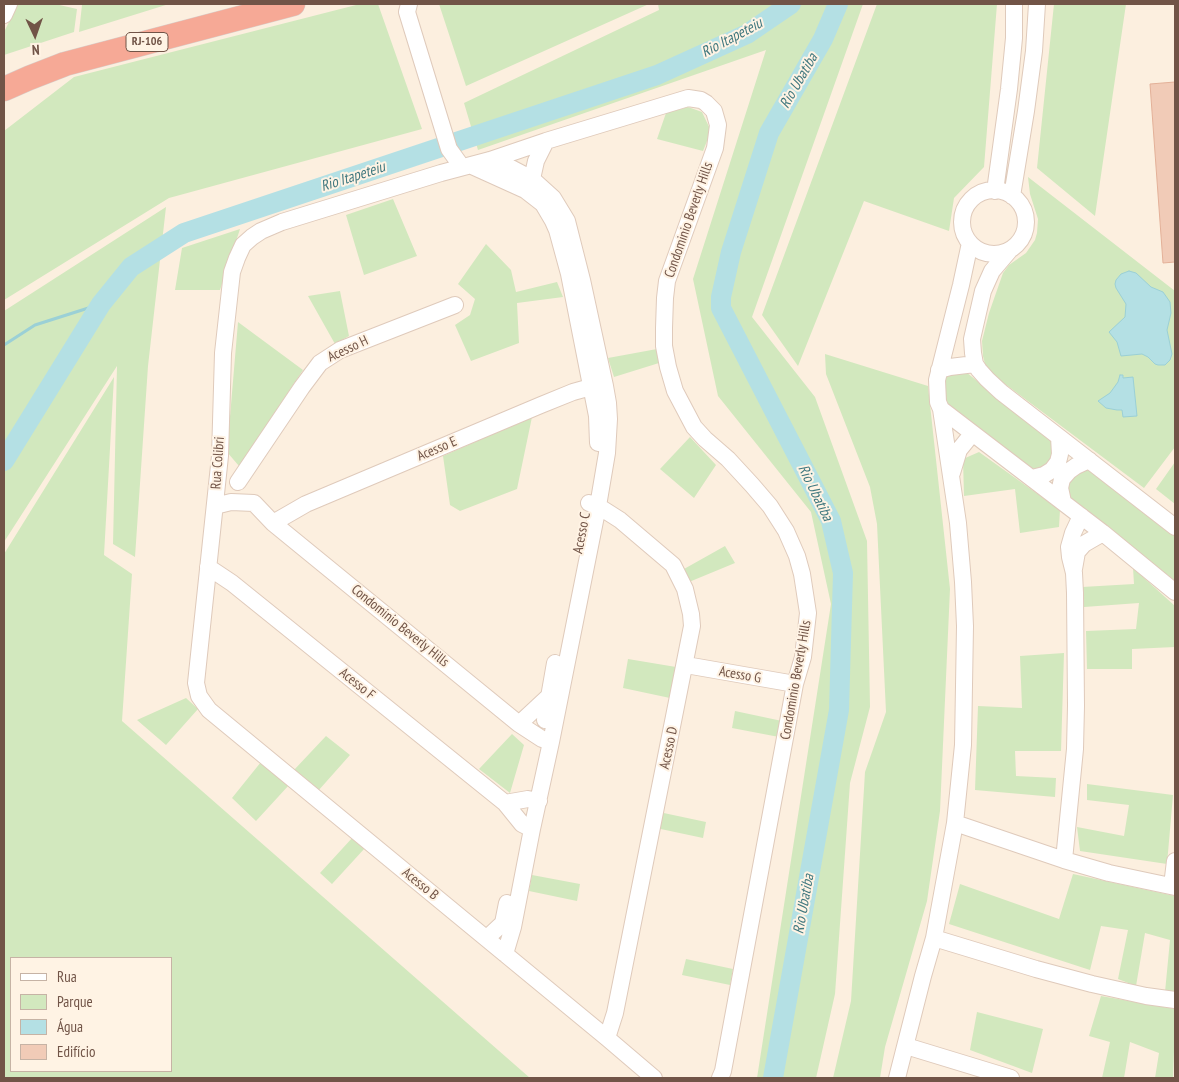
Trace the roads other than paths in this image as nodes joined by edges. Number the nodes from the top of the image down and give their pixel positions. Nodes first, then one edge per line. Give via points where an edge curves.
1 (9, 4) edge
2 (235, 4) edge
3 (293, 4) edge
4 (1014, 4) edge
5 (1037, 4) edge
6 (405, 6) edge
7 (4, 15) edge
8 (4, 74) edge
9 (4, 89) edge
10 (546, 141) junction
11 (448, 144) junction
12 (490, 160) junction
13 (467, 166) junction
14 (441, 173) junction
15 (532, 179) junction
16 (995, 190) junction
17 (1012, 196) junction
18 (970, 243) junction
19 (243, 245) joint
20 (1008, 251) junction
21 (961, 285) junction
22 (983, 291) junction
23 (455, 305) dead end
24 (950, 326) junction
25 (973, 334) junction
26 (975, 364) junction
27 (939, 370) junction
28 (598, 387) junction
29 (941, 409) junction
30 (972, 434) junction
31 (1059, 437) junction
32 (220, 456) junction
33 (1089, 460) junction
34 (951, 478) junction
35 (1032, 478) junction
36 (238, 482) junction
37 (1063, 502) junction
38 (254, 503) junction
39 (593, 504) junction
40 (215, 506) junction
41 (1081, 516) junction
42 (273, 523) junction
43 (1175, 527) edge
44 (1103, 533) junction
45 (208, 567) junction
46 (1074, 573) junction
47 (1175, 592) edge
48 (686, 665) junction
49 (196, 683) joint
50 (795, 684) junction
51 (548, 696) junction
52 (519, 724) junction
53 (546, 741) junction
54 (533, 800) junction
55 (505, 803) junction
56 (955, 823) junction
57 (527, 826) junction
58 (1064, 860) junction
59 (1175, 861) edge
60 (1174, 886) edge
61 (508, 925) junction
62 (487, 938) junction
63 (934, 938) junction
64 (505, 954) junction
65 (1175, 1000) edge
66 (607, 1038) junction
67 (906, 1046) junction
68 (654, 1078) edge
69 (720, 1078) edge
70 (897, 1078) edge
71 (1011, 1078) edge

1 - 7 street
2 - 8 highway, RJ-106 via 59,51
3 - 9 highway, RJ-106 via 66,64
4 - 16 street via 1010,81
5 - 17 street via 1034,51
6 - 11 street
10 - 12 street, Condominio Beverly Hills
10 - 15 street
10 - 50 street, Condominio Beverly Hills via 688,98 701,100 714,111 718,125 715,148 667,281 664,346 675,391 694,427 770,506 797,556 808,613
11 - 13 street
11 - 14 street
12 - 13 street, Condominio Beverly Hills
12 - 15 street, Acesso C
13 - 14 street, Condominio Beverly Hills
13 - 28 street, Acesso C via 515,184 543,204 550,215 557,230
14 - 19 street, Condominio Beverly Hills via 282,222 252,236
15 - 28 street, Acesso C via 553,198 567,221 582,280
16 - 17 street
16 - 18 street via 984,192 968,204 962,224
17 - 20 street via 1024,210 1026,229 1016,246
18 - 20 street via 988,254
18 - 21 street
19 - 32 street, Rua Colibri via 232,272 223,353
20 - 22 street via 992,271
21 - 22 street
21 - 24 street
22 - 25 street
23 - 36 street, Acesso H via 340,350 320,363
24 - 25 street via 962,327
24 - 27 street
25 - 26 street
26 - 27 street
26 - 31 street via 986,379
27 - 29 street via 937,392
28 - 39 street, Acesso C
28 - 42 street, Acesso E via 541,404 306,504
29 - 30 street
29 - 34 street
30 - 34 street via 959,450
30 - 35 street
31 - 33 street
31 - 35 street via 1058,462 1044,475
32 - 36 street, Condominio Beverly Hills
32 - 40 street, Rua Colibri
33 - 37 street via 1068,471 1062,479
33 - 43 street
34 - 56 street via 958,523 965,626 963,745
35 - 37 street
36 - 38 street, Condominio Beverly Hills
37 - 41 street
38 - 40 street via 231,502
38 - 42 street, Condominio Beverly Hills
39 - 48 street, Acesso D via 620,520 673,565 682,580 692,614
39 - 51 street, Acesso C
39 - 53 street, Acesso C
40 - 45 street, Rua Colibri
41 - 44 street
41 - 46 street via 1069,547
42 - 52 street, Condominio Beverly Hills
44 - 46 street via 1077,552
44 - 47 street
45 - 49 street, Rua Colibri
45 - 55 street, Acesso F
46 - 58 street via 1074,749
48 - 50 street, Acesso G
48 - 66 street, Acesso D via 615,1013
49 - 62 street, Acesso B via 199,696 209,710
50 - 69 street, Condominio Beverly Hills
51 - 52 street
51 - 53 street, Acesso C
52 - 53 street, Condominio Beverly Hills
53 - 54 street, Acesso C
54 - 55 street
54 - 57 street, Acesso C
55 - 57 street, Acesso F
56 - 58 street
56 - 63 street
57 - 61 street, Acesso C
58 - 60 street
59 - 60 street
61 - 62 street
61 - 64 street, Acesso C
62 - 64 street, Acesso B
63 - 65 street via 1092,984
63 - 67 street
64 - 66 street, Acesso B
66 - 68 street, Acesso B
67 - 70 street
67 - 71 street

